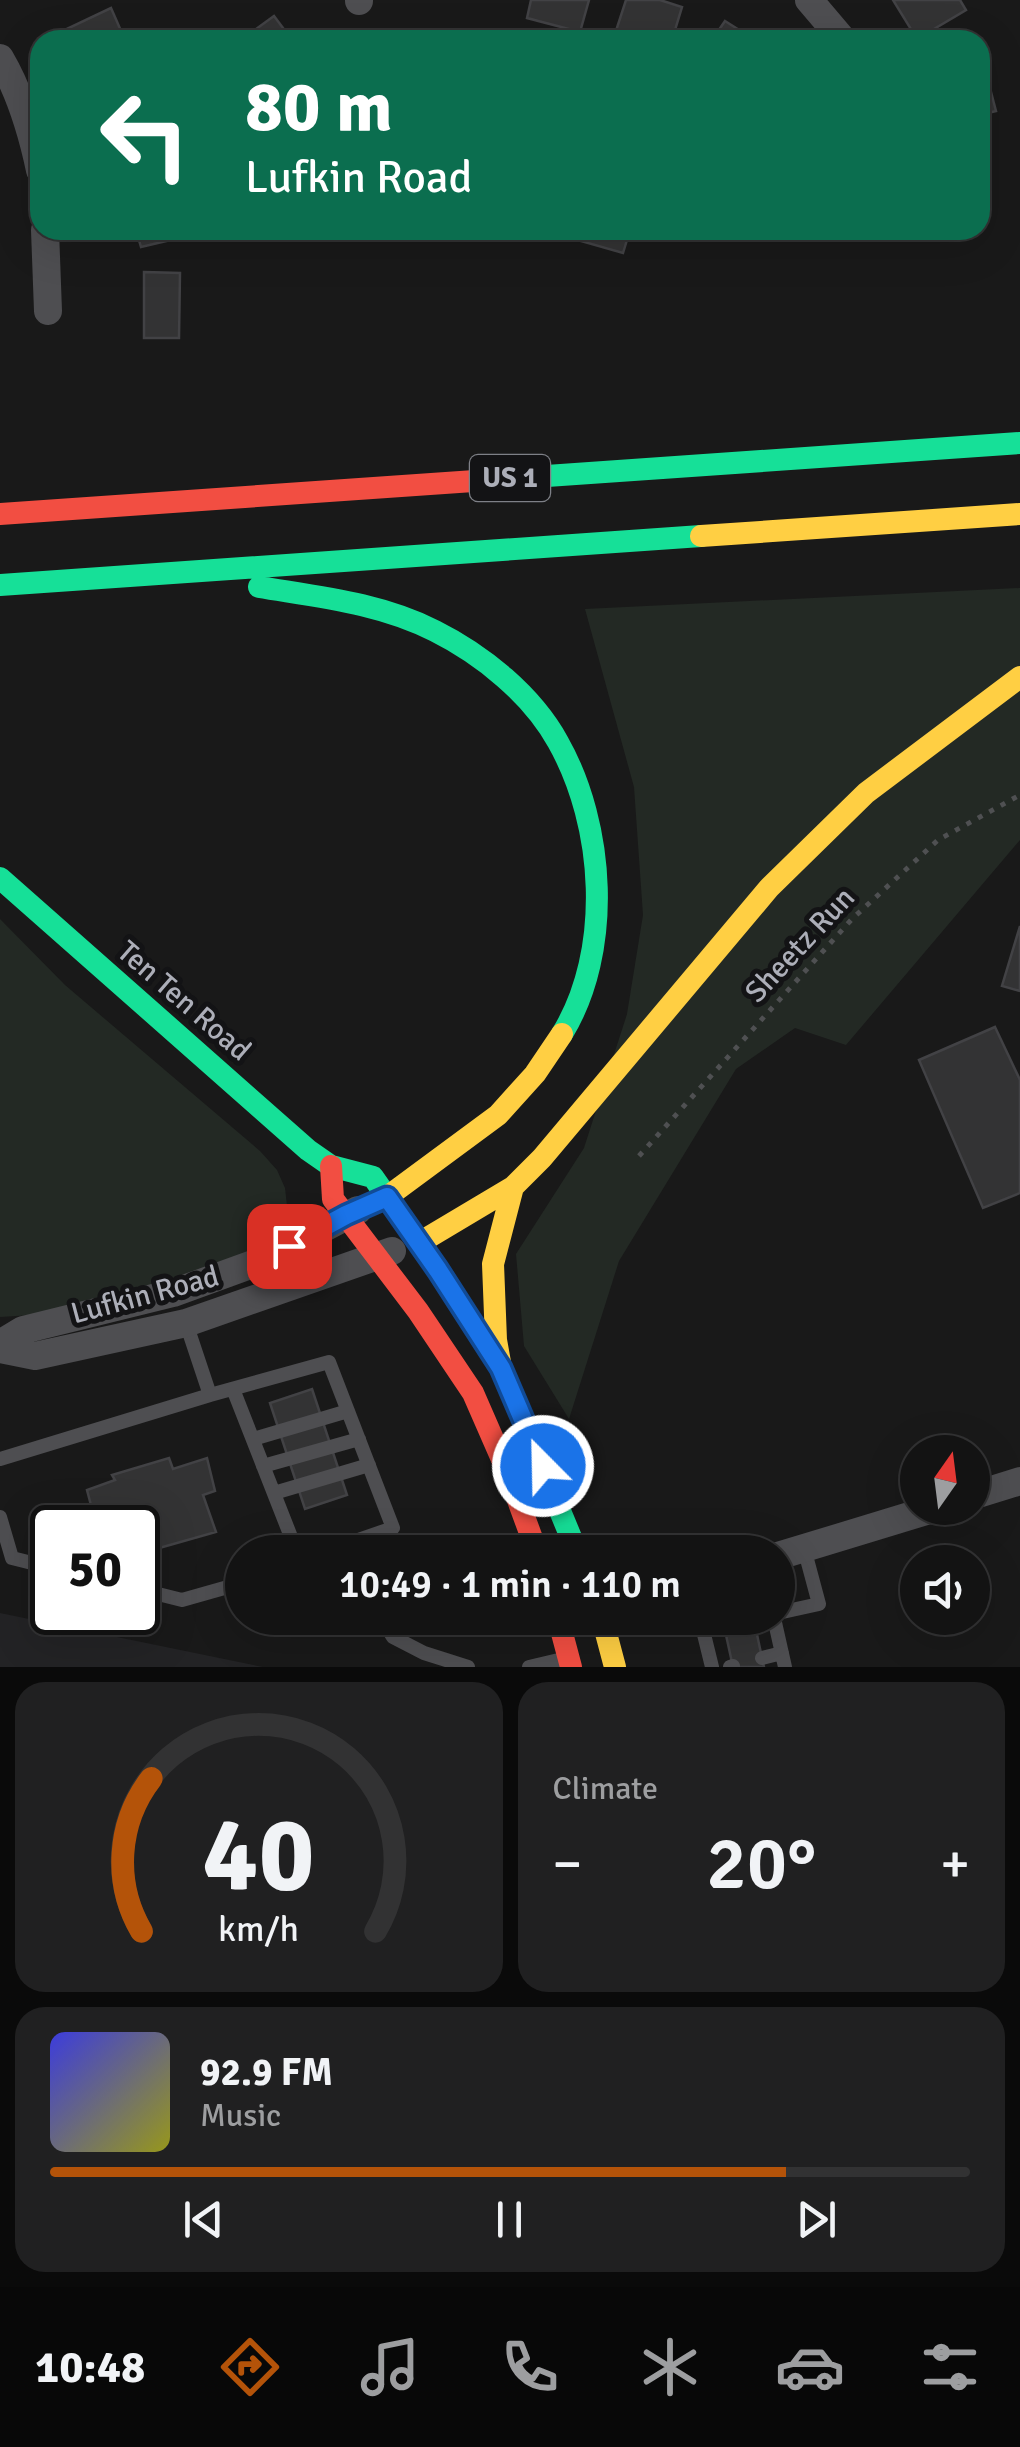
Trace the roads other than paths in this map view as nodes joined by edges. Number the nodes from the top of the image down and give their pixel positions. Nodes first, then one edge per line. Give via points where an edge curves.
1 (808, 0) edge
2 (834, 30) edge
3 (0, 58) edge
4 (30, 132) edge
5 (45, 240) edge
6 (48, 311) dead end
7 (1020, 443) edge
8 (0, 514) edge
9 (1020, 514) edge
10 (184, 573) junction
11 (0, 585) edge
12 (1020, 678) edge
13 (0, 878) edge
14 (331, 1166) junction
15 (513, 1187) junction
16 (387, 1197) junction
17 (346, 1215) junction
18 (419, 1243) junction
19 (377, 1256) junction
20 (186, 1323) junction
21 (0, 1346) edge
22 (501, 1368) junction
23 (233, 1389) junction
24 (210, 1395) junction
25 (348, 1411) junction
26 (253, 1439) junction
27 (359, 1439) junction
28 (0, 1459) edge
29 (369, 1465) junction
30 (263, 1466) junction
31 (1020, 1481) edge
32 (990, 1490) edge
33 (274, 1493) junction
34 (0, 1518) edge
35 (900, 1519) edge
36 (286, 1535) edge
37 (379, 1535) edge
38 (532, 1535) edge
39 (570, 1535) edge
40 (795, 1551) edge
41 (795, 1559) edge
42 (30, 1562) edge
43 (225, 1588) edge
44 (160, 1594) edge
45 (795, 1610) edge
46 (393, 1635) edge
47 (563, 1635) edge
48 (607, 1635) edge
49 (705, 1635) edge
50 (779, 1635) edge
51 (762, 1658) dead end
52 (783, 1660) edge
53 (570, 1662) edge
54 (468, 1667) edge
55 (530, 1667) edge
56 (615, 1667) edge
57 (712, 1667) edge

1 - 2 street
3 - 4 street
5 - 6 street
7 - 8 main road, US 1
9 - 10 main road
10 - 11 main road
10 - 16 main road via 363,605 420,623 471,651 524,698 557,740 584,800 597,902 588,973 572,1017 548,1058 495,1119
12 - 15 main road via 866,792 769,888
13 - 14 main road, Ten Ten Road
14 - 16 main road, Ten Ten Road via 373,1177
14 - 17 main road via 333,1199
15 - 18 main road
15 - 22 main road via 494,1264
16 - 17 street, Lufkin Road
16 - 18 main road, Ten Ten Road
17 - 19 main road
17 - 21 street, Lufkin Road via 260,1262 173,1293 23,1330
18 - 19 street, Lufkin Road
18 - 22 main road, Ten Ten Road
19 - 20 street, Lufkin Road
19 - 38 main road via 472,1393
20 - 21 street, Lufkin Road via 35,1356
20 - 24 lane
22 - 39 main road, Ten Ten Road
23 - 24 lane
23 - 25 lane via 328,1362
23 - 26 lane
24 - 28 lane
25 - 26 lane
25 - 27 lane
26 - 30 lane
27 - 29 lane
27 - 30 lane
29 - 33 lane
29 - 37 lane via 393,1528
30 - 33 lane
31 - 32 street
33 - 36 lane
34 - 42 lane via 12,1558
35 - 40 street
41 - 45 lane via 819,1604
43 - 44 lane via 182,1600
46 - 54 lane
47 - 53 main road
48 - 56 main road
49 - 57 lane
50 - 52 lane
51 - 52 lane
53 - 55 lane

